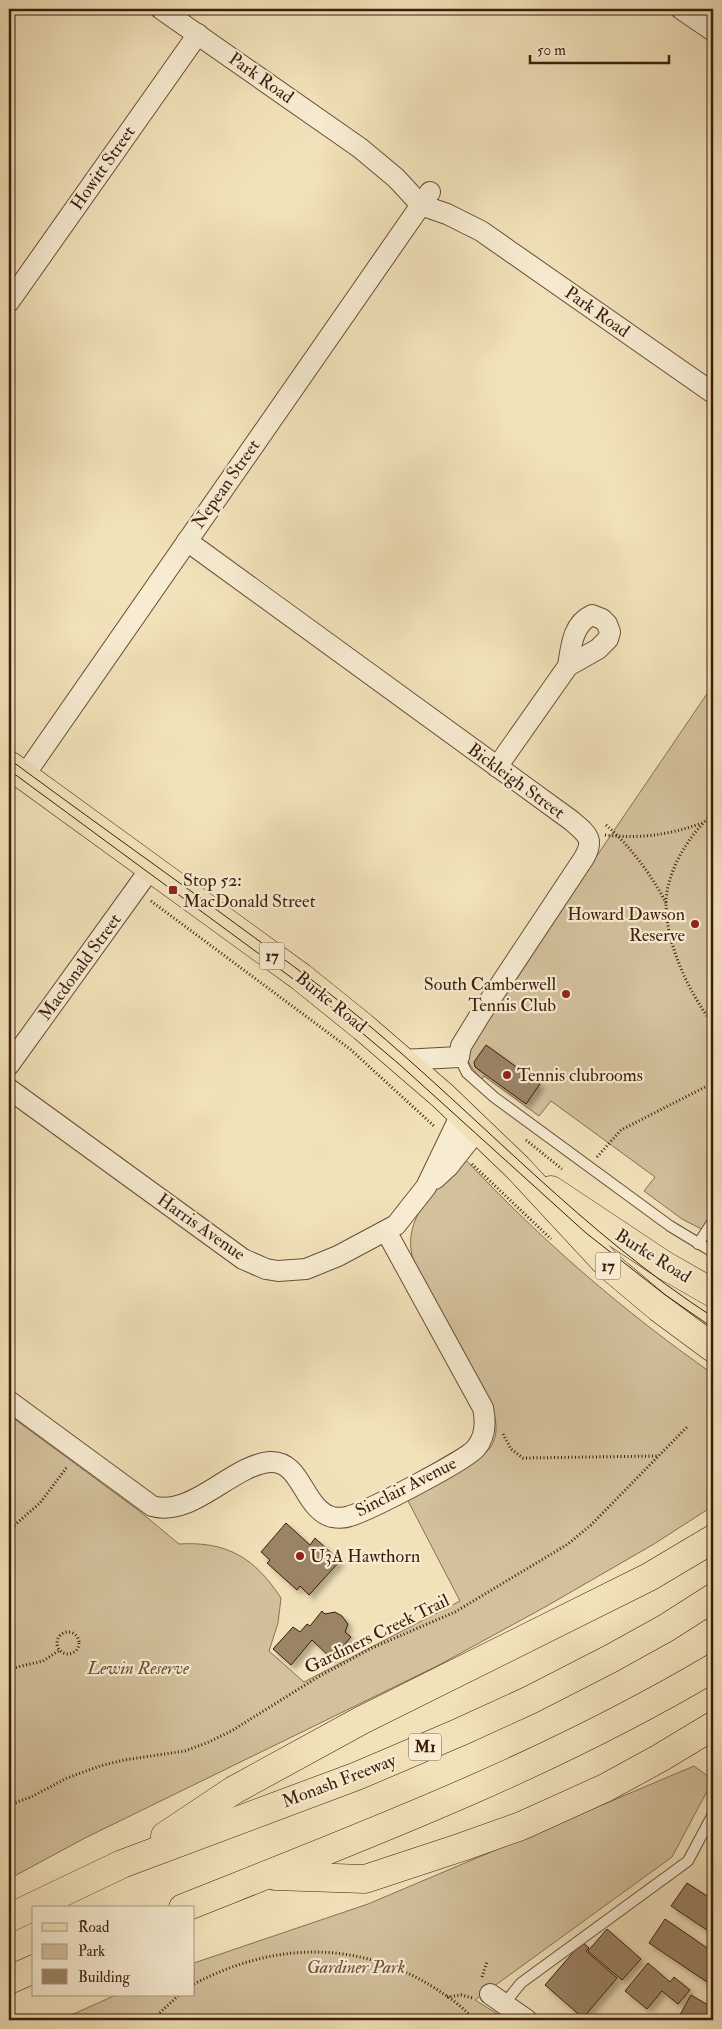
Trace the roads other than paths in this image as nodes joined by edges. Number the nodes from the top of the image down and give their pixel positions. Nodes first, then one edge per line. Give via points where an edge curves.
1 (161, 9) edge
2 (682, 9) edge
3 (713, 31) edge
4 (198, 34) junction
5 (425, 198) junction
6 (9, 302) edge
7 (713, 392) edge
8 (187, 541) junction
9 (568, 666) dead end
10 (497, 767) junction
11 (16, 770) edge
12 (152, 868) junction
13 (459, 1058) junction
14 (402, 1060) junction
15 (9, 1065) edge
16 (9, 1089) edge
17 (469, 1121) junction
18 (518, 1168) junction
19 (713, 1222) edge
20 (386, 1231) junction
21 (698, 1244) junction
22 (713, 1252) edge
23 (713, 1293) edge
24 (713, 1348) edge
25 (9, 1402) edge
26 (713, 1539) edge
27 (713, 1598) edge
28 (713, 1668) edge
29 (713, 1726) edge
30 (713, 1814) edge
31 (122, 1864) junction
32 (264, 1876) junction
33 (34, 1906) edge
34 (188, 1906) edge
35 (32, 1907) edge
36 (9, 1918) edge
37 (32, 1970) edge
38 (9, 1980) edge
39 (491, 1999) joint
40 (527, 2020) edge

1 - 4 street, Park Road
2 - 3 street
4 - 5 street, Park Road via 360,148 398,165
4 - 6 street, Howitt Street
5 - 7 street, Park Road via 452,203 481,231
5 - 8 street, Nepean Street
8 - 10 street, Bickleigh Street
8 - 11 street, Nepean Street
9 - 10 street
10 - 13 street, Bickleigh Street via 572,821 586,833 589,843 584,858 461,1046
11 - 12 main road, Burke Road / 17
12 - 14 main road, Burke Road / 17 via 301,977
12 - 15 street, Macdonald Street
13 - 14 street
13 - 21 lane via 467,1073 494,1097
14 - 17 main road, Burke Road / 17
16 - 20 street, Harris Avenue via 254,1264 278,1271 306,1269
17 - 18 main road, Burke Road / 17
17 - 20 street, Harris Avenue via 448,1167
18 - 23 main road, Burke Road / 17 via 664,1265
18 - 24 main road, Burke Road / 17 via 609,1266
19 - 21 lane
20 - 25 street, Sinclair Avenue via 483,1408 485,1427 473,1452 357,1514 338,1518 315,1508 287,1466 272,1462 254,1466 178,1506 161,1508 144,1501
21 - 22 lane
26 - 31 main road via 649,1577 362,1720 251,1781
27 - 31 main road, Monash Freeway / M1 via 610,1659 469,1728 358,1776
28 - 32 main road via 551,1755
29 - 32 main road via 605,1788 521,1826 462,1847 365,1879
30 - 39 lane via 688,1861 521,1983
31 - 33 main road, Monash Freeway / M1
32 - 34 main road
35 - 36 main road, Monash Freeway / M1
37 - 38 main road
39 - 40 street

